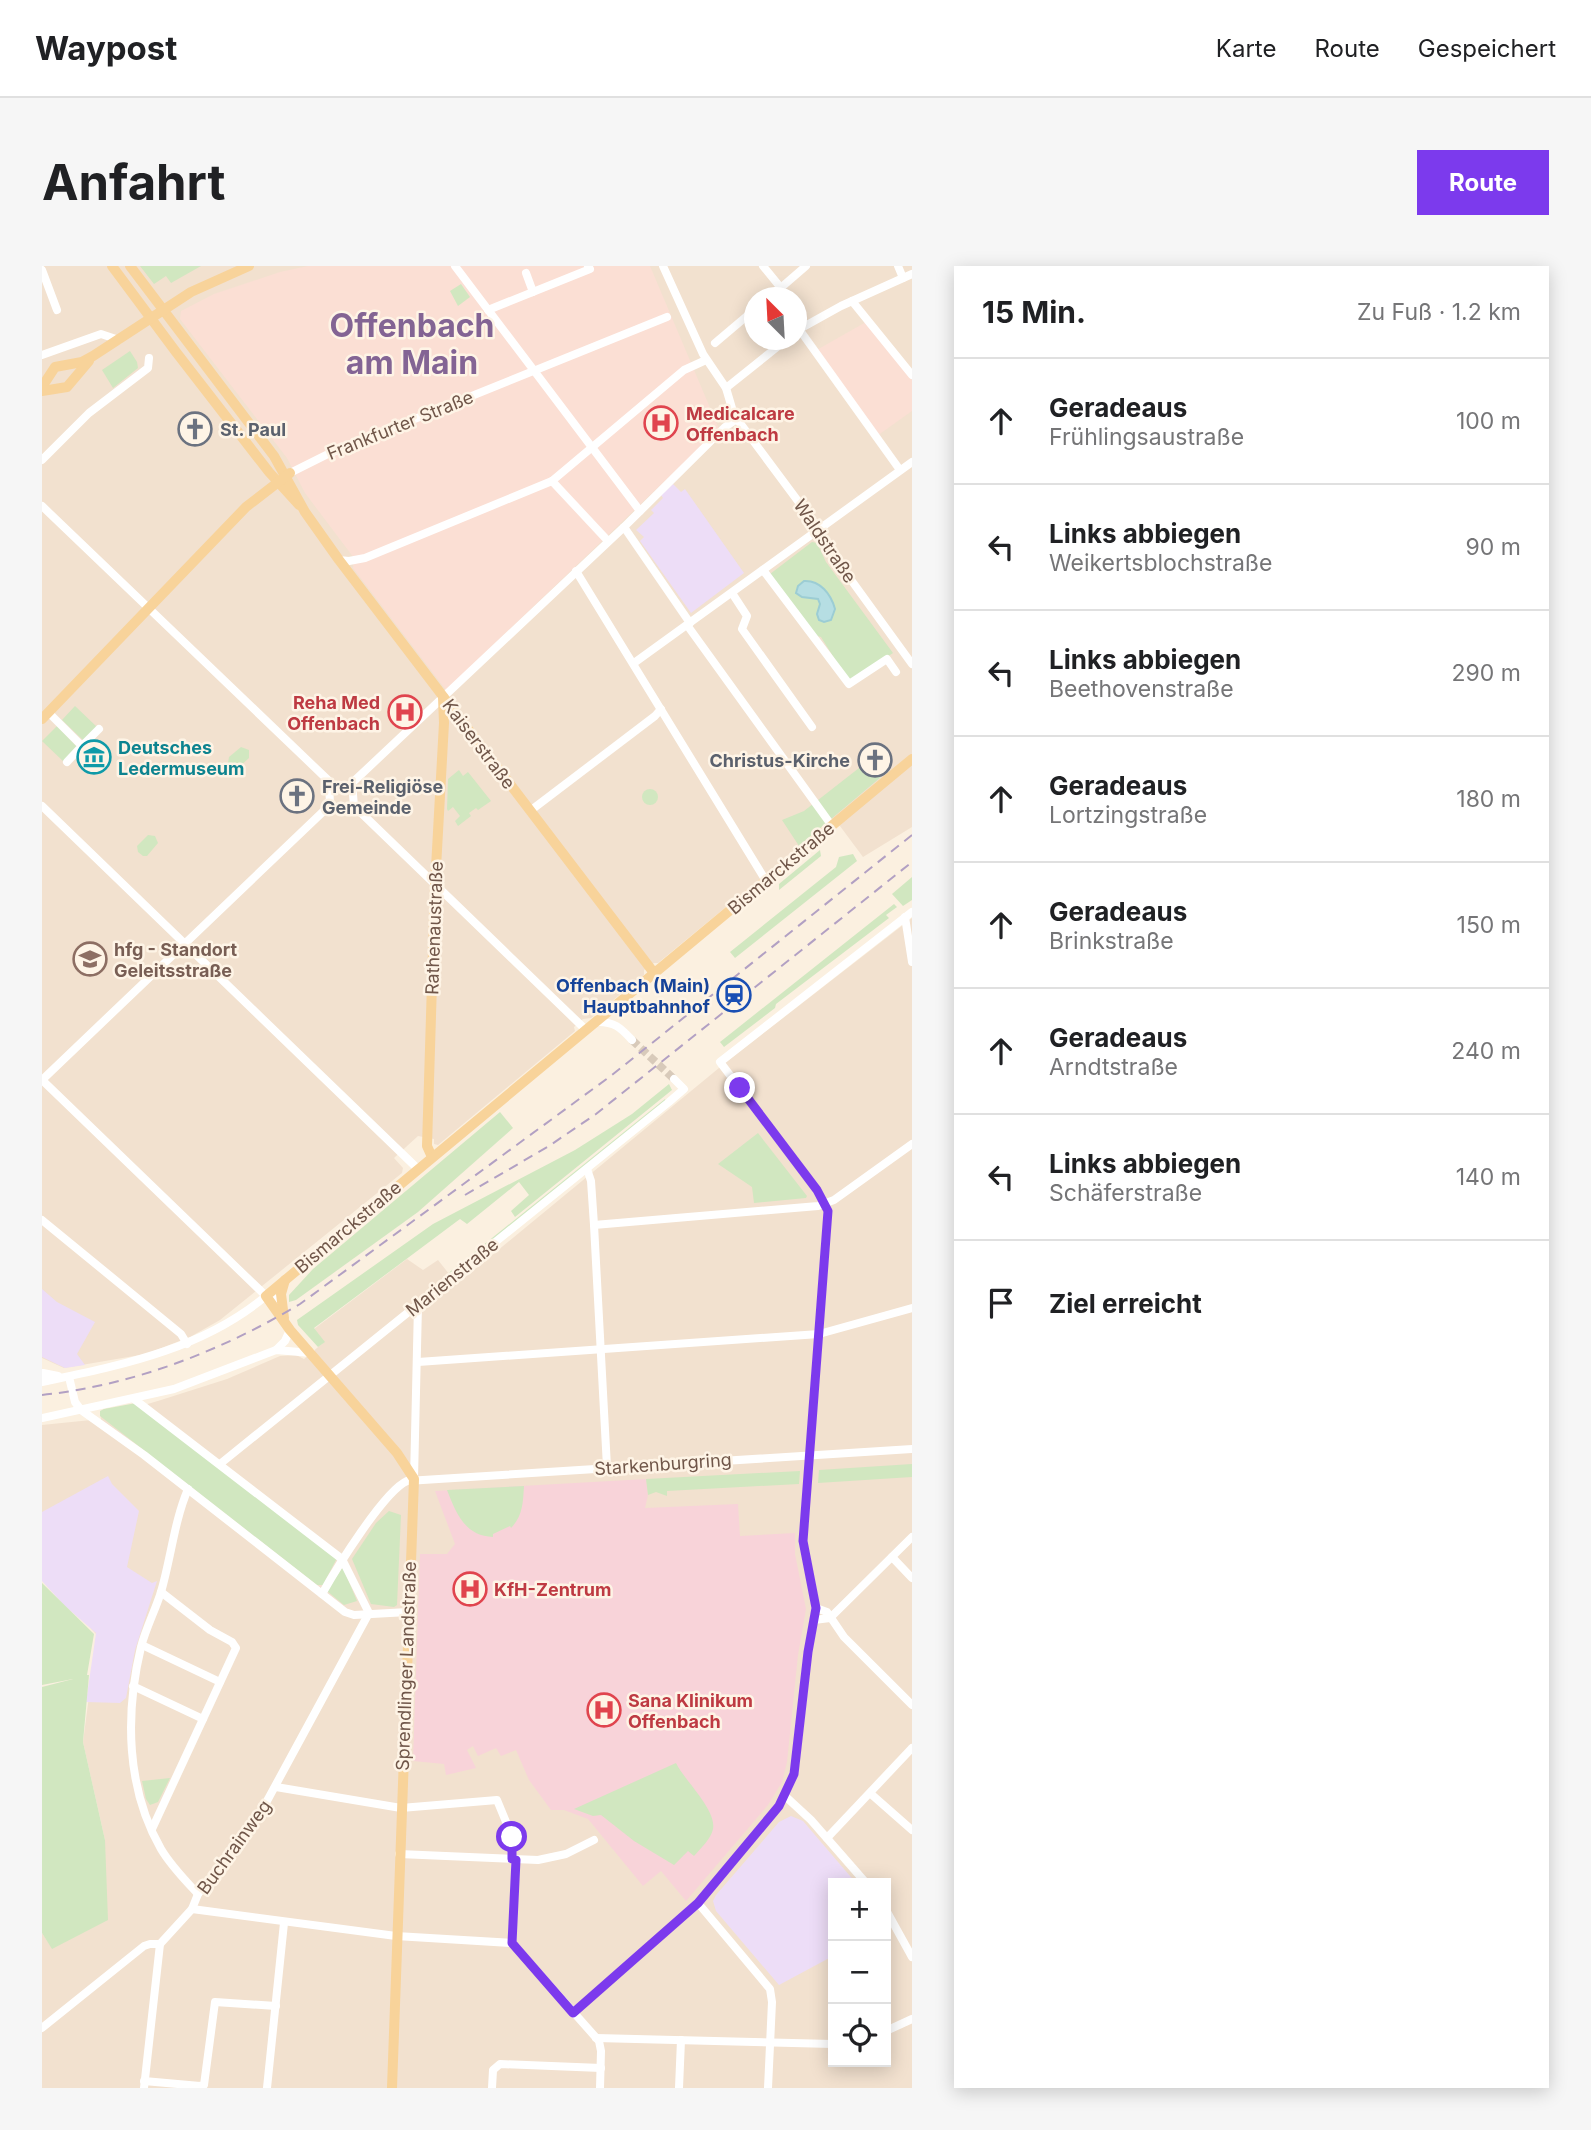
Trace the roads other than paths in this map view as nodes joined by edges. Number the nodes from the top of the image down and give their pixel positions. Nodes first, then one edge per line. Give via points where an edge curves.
1 (112, 266) edge
2 (130, 266) edge
3 (249, 266) edge
4 (455, 266) edge
5 (663, 266) edge
6 (763, 266) edge
7 (806, 266) edge
8 (898, 266) edge
9 (524, 268) edge
10 (586, 268) edge
11 (42, 270) edge
12 (912, 274) edge
13 (903, 278) junction
14 (777, 287) edge
15 (785, 287) edge
16 (533, 292) junction
17 (852, 301) junction
18 (57, 310) dead end
19 (163, 310) junction
20 (488, 310) junction
21 (667, 317) dead end
22 (151, 318) junction
23 (744, 318) edge
24 (807, 324) edge
25 (807, 338) edge
26 (119, 340) junction
27 (715, 343) dead end
28 (774, 350) edge
29 (42, 355) edge
30 (93, 356) junction
31 (149, 358) dead end
32 (706, 360) junction
33 (534, 371) junction
34 (912, 375) edge
35 (726, 388) junction
36 (42, 389) edge
37 (243, 415) junction
38 (737, 419) junction
39 (232, 424) junction
40 (593, 447) junction
41 (42, 460) edge
42 (912, 462) edge
43 (900, 470) junction
44 (285, 477) junction
45 (552, 481) junction
46 (42, 506) edge
47 (640, 511) junction
48 (624, 527) junction
49 (820, 530) junction
50 (605, 544) junction
51 (338, 560) junction
52 (763, 570) junction
53 (576, 571) junction
54 (732, 593) junction
55 (148, 608) junction
56 (689, 624) junction
57 (634, 663) junction
58 (912, 664) edge
59 (896, 672) dead end
60 (443, 697) junction
61 (661, 709) junction
62 (45, 716) edge
63 (812, 727) dead end
64 (99, 729) dead end
65 (82, 746) junction
66 (912, 759) edge
67 (67, 762) dead end
68 (42, 806) edge
69 (530, 811) junction
70 (832, 826) junction
71 (766, 881) junction
72 (435, 886) junction
73 (909, 914) edge
74 (185, 944) junction
75 (912, 962) edge
76 (654, 973) junction
77 (617, 1004) junction
78 (597, 1022) junction
79 (618, 1025) junction
80 (586, 1030) junction
81 (632, 1040) tunnel mouth
82 (674, 1079) dead end
83 (42, 1080) edge
84 (912, 1144) edge
85 (432, 1157) junction
86 (418, 1169) junction
87 (587, 1169) junction
88 (826, 1204) junction
89 (42, 1220) edge
90 (594, 1225) junction
91 (285, 1280) junction
92 (266, 1296) junction
93 (418, 1305) junction
94 (912, 1308) edge
95 (288, 1327) junction
96 (819, 1334) junction
97 (187, 1344) junction
98 (600, 1348) junction
99 (276, 1350) junction
100 (311, 1353) junction
101 (418, 1362) junction
102 (42, 1366) edge
103 (331, 1375) junction
104 (69, 1377) junction
105 (42, 1379) edge
106 (149, 1395) junction
107 (134, 1399) junction
108 (100, 1405) junction
109 (149, 1408) junction
110 (80, 1410) junction
111 (42, 1418) edge
112 (104, 1424) junction
113 (912, 1449) edge
114 (811, 1454) junction
115 (220, 1464) junction
116 (607, 1467) junction
117 (414, 1479) junction
118 (188, 1489) junction
119 (912, 1537) edge
120 (892, 1557) junction
121 (342, 1559) junction
122 (912, 1578) edge
123 (161, 1592) junction
124 (322, 1594) junction
125 (816, 1608) junction
126 (408, 1612) junction
127 (369, 1613) junction
128 (828, 1615) junction
129 (814, 1620) junction
130 (142, 1645) junction
131 (220, 1682) junction
132 (133, 1686) junction
133 (912, 1705) edge
134 (203, 1719) junction
135 (912, 1748) edge
136 (276, 1787) junction
137 (871, 1794) junction
138 (785, 1796) junction
139 (401, 1808) junction
140 (152, 1829) junction
141 (912, 1830) edge
142 (827, 1838) junction
143 (594, 1840) dead end
144 (399, 1854) junction
145 (514, 1859) junction
146 (862, 1878) edge
147 (198, 1894) junction
148 (698, 1903) junction
149 (192, 1909) junction
150 (891, 1919) edge
151 (284, 1923) junction
152 (397, 1937) junction
153 (512, 1943) junction
154 (160, 1944) junction
155 (912, 1957) edge
156 (276, 2007) junction
157 (573, 2013) junction
158 (912, 2019) edge
159 (42, 2028) edge
160 (891, 2029) edge
161 (596, 2038) junction
162 (681, 2040) junction
163 (770, 2044) junction
164 (828, 2044) edge
165 (601, 2068) junction
166 (144, 2084) edge
167 (267, 2088) edge
168 (391, 2088) edge
169 (492, 2088) edge
170 (600, 2088) edge
171 (679, 2088) edge
172 (768, 2088) edge

1 - 22 main road, Kaiserstraße
2 - 19 main road, Kaiserstraße
3 - 19 main road
4 - 20 street
5 - 32 street, Waldstraße
6 - 14 street
7 - 15 street
8 - 13 street
9 - 16 street
10 - 16 street
11 - 18 street
12 - 13 street
13 - 17 street
16 - 20 street
17 - 24 street
17 - 34 street
19 - 22 main road
19 - 37 main road, Kaiserstraße
20 - 33 street
21 - 33 street, Frankfurter Straße
22 - 26 main road
22 - 39 main road, Kaiserstraße
23 - 27 street
25 - 43 street
26 - 29 street via 101,334
26 - 30 main road
28 - 35 street
30 - 36 main road via 55,367
30 - 36 main road via 67,387
31 - 41 street via 148,368 89,413
32 - 35 street, Waldstraße
32 - 40 street via 684,370
33 - 40 street
33 - 44 street, Frankfurter Straße via 328,454
35 - 38 street, Waldstraße
37 - 39 main road via 238,424
37 - 44 main road, Kaiserstraße
38 - 47 street
38 - 49 street, Waldstraße
39 - 44 main road, Kaiserstraße
40 - 45 street
40 - 47 street
42 - 43 street
43 - 49 street
44 - 51 main road, Kaiserstraße
44 - 55 main road, Frankfurter Straße via 246,507
45 - 50 street
45 - 51 street via 365,558
46 - 55 street
47 - 48 street
48 - 50 street
48 - 56 street
49 - 52 street
49 - 58 street, Waldstraße
50 - 53 street
51 - 60 main road, Kaiserstraße
52 - 54 street
52 - 59 street via 849,684 887,659
53 - 57 street
53 - 60 street
54 - 56 street
54 - 63 street via 747,616 742,629
55 - 62 main road, Frankfurter Straße
55 - 74 street via 329,781 330,805
56 - 57 street
56 - 70 street
57 - 61 street
60 - 69 main road, Kaiserstraße
60 - 72 main road, Rathenaustraße
60 - 72 street via 352,783 354,806
61 - 69 street
61 - 71 street
62 - 65 street
64 - 65 street
65 - 67 street
66 - 70 main road, Bismarckstraße
68 - 74 street
69 - 76 main road, Kaiserstraße
70 - 71 main road, Bismarckstraße
71 - 76 main road, Bismarckstraße
72 - 80 street
72 - 85 main road, Rathenaustraße via 427,1146
73 - 75 street
73 - 88 street via 720,1062
74 - 83 street
74 - 86 street
76 - 77 main road, Bismarckstraße
77 - 78 main road, Bismarckstraße
77 - 79 street
78 - 79 street
78 - 80 main road, Bismarckstraße
79 - 81 street
80 - 85 main road, Bismarckstraße
82 - 87 street, Marienstraße via 684,1089
83 - 92 street
84 - 88 street
85 - 86 main road, Bismarckstraße
86 - 91 main road, Bismarckstraße
87 - 90 street
87 - 93 street, Marienstraße
88 - 90 street
88 - 96 street
89 - 97 street via 181,1334
90 - 98 street
91 - 92 main road, Bismarckstraße
91 - 95 main road via 281,1294
92 - 95 main road
92 - 97 street, Bismarckstraße via 223,1327
93 - 101 street
93 - 103 street, Marienstraße
94 - 96 street
95 - 99 street via 285,1341
95 - 100 main road
96 - 98 street
96 - 114 street
97 - 104 street, Bismarckstraße
98 - 101 street
98 - 116 street
99 - 100 street
99 - 106 street via 203,1380
100 - 103 main road
101 - 117 street
102 - 104 street
103 - 115 street, Marienstraße
103 - 117 main road
104 - 105 street, Bismarckstraße
104 - 110 street
106 - 107 street
106 - 109 street
107 - 108 street
107 - 109 street
108 - 110 street
108 - 112 street via 97,1415
109 - 115 street
110 - 111 street
110 - 112 street
112 - 118 street
113 - 114 street, Starkenburgring
114 - 116 street, Starkenburgring
114 - 125 street via 803,1546
115 - 121 street
116 - 117 street, Starkenburgring
117 - 121 street via 398,1486
117 - 126 main road, Sprendlinger Landstraße
118 - 123 street
118 - 124 street
119 - 120 street
120 - 122 street
120 - 128 street
121 - 124 street
121 - 127 street
123 - 130 street
123 - 131 street via 234,1644
124 - 127 street via 348,1614
125 - 128 street
125 - 129 street
126 - 127 street
126 - 139 main road, Sprendlinger Landstraße
127 - 136 street, Buchrainweg
128 - 129 street
128 - 133 street
129 - 138 street via 796,1765
130 - 131 street
130 - 132 street
131 - 134 street
132 - 134 street
132 - 140 street via 132,1757
134 - 140 street
135 - 137 street
136 - 139 street
136 - 147 street, Buchrainweg via 242,1840
137 - 141 street
137 - 142 street
138 - 142 street
138 - 148 street
139 - 144 main road, Sprendlinger Landstraße
139 - 145 street via 496,1800 511,1834
140 - 147 street via 167,1859
142 - 146 street
143 - 145 street via 558,1857
144 - 145 street
144 - 152 main road, Sprendlinger Landstraße
145 - 153 street
147 - 149 street, Buchrainweg
148 - 157 street
148 - 163 street via 770,1989
149 - 151 street
149 - 154 street, Buchrainweg
150 - 155 street
151 - 152 street
151 - 156 street
152 - 153 street
152 - 168 main road, Sprendlinger Landstraße
153 - 157 street
154 - 159 street, Buchrainweg via 144,1946
154 - 166 street
156 - 166 street via 215,2002 204,2085
156 - 167 street
157 - 161 street
158 - 160 street
161 - 162 street
161 - 165 street
162 - 163 street
162 - 171 street
163 - 164 street
163 - 172 street
165 - 169 street via 500,2064 493,2070
165 - 170 street

